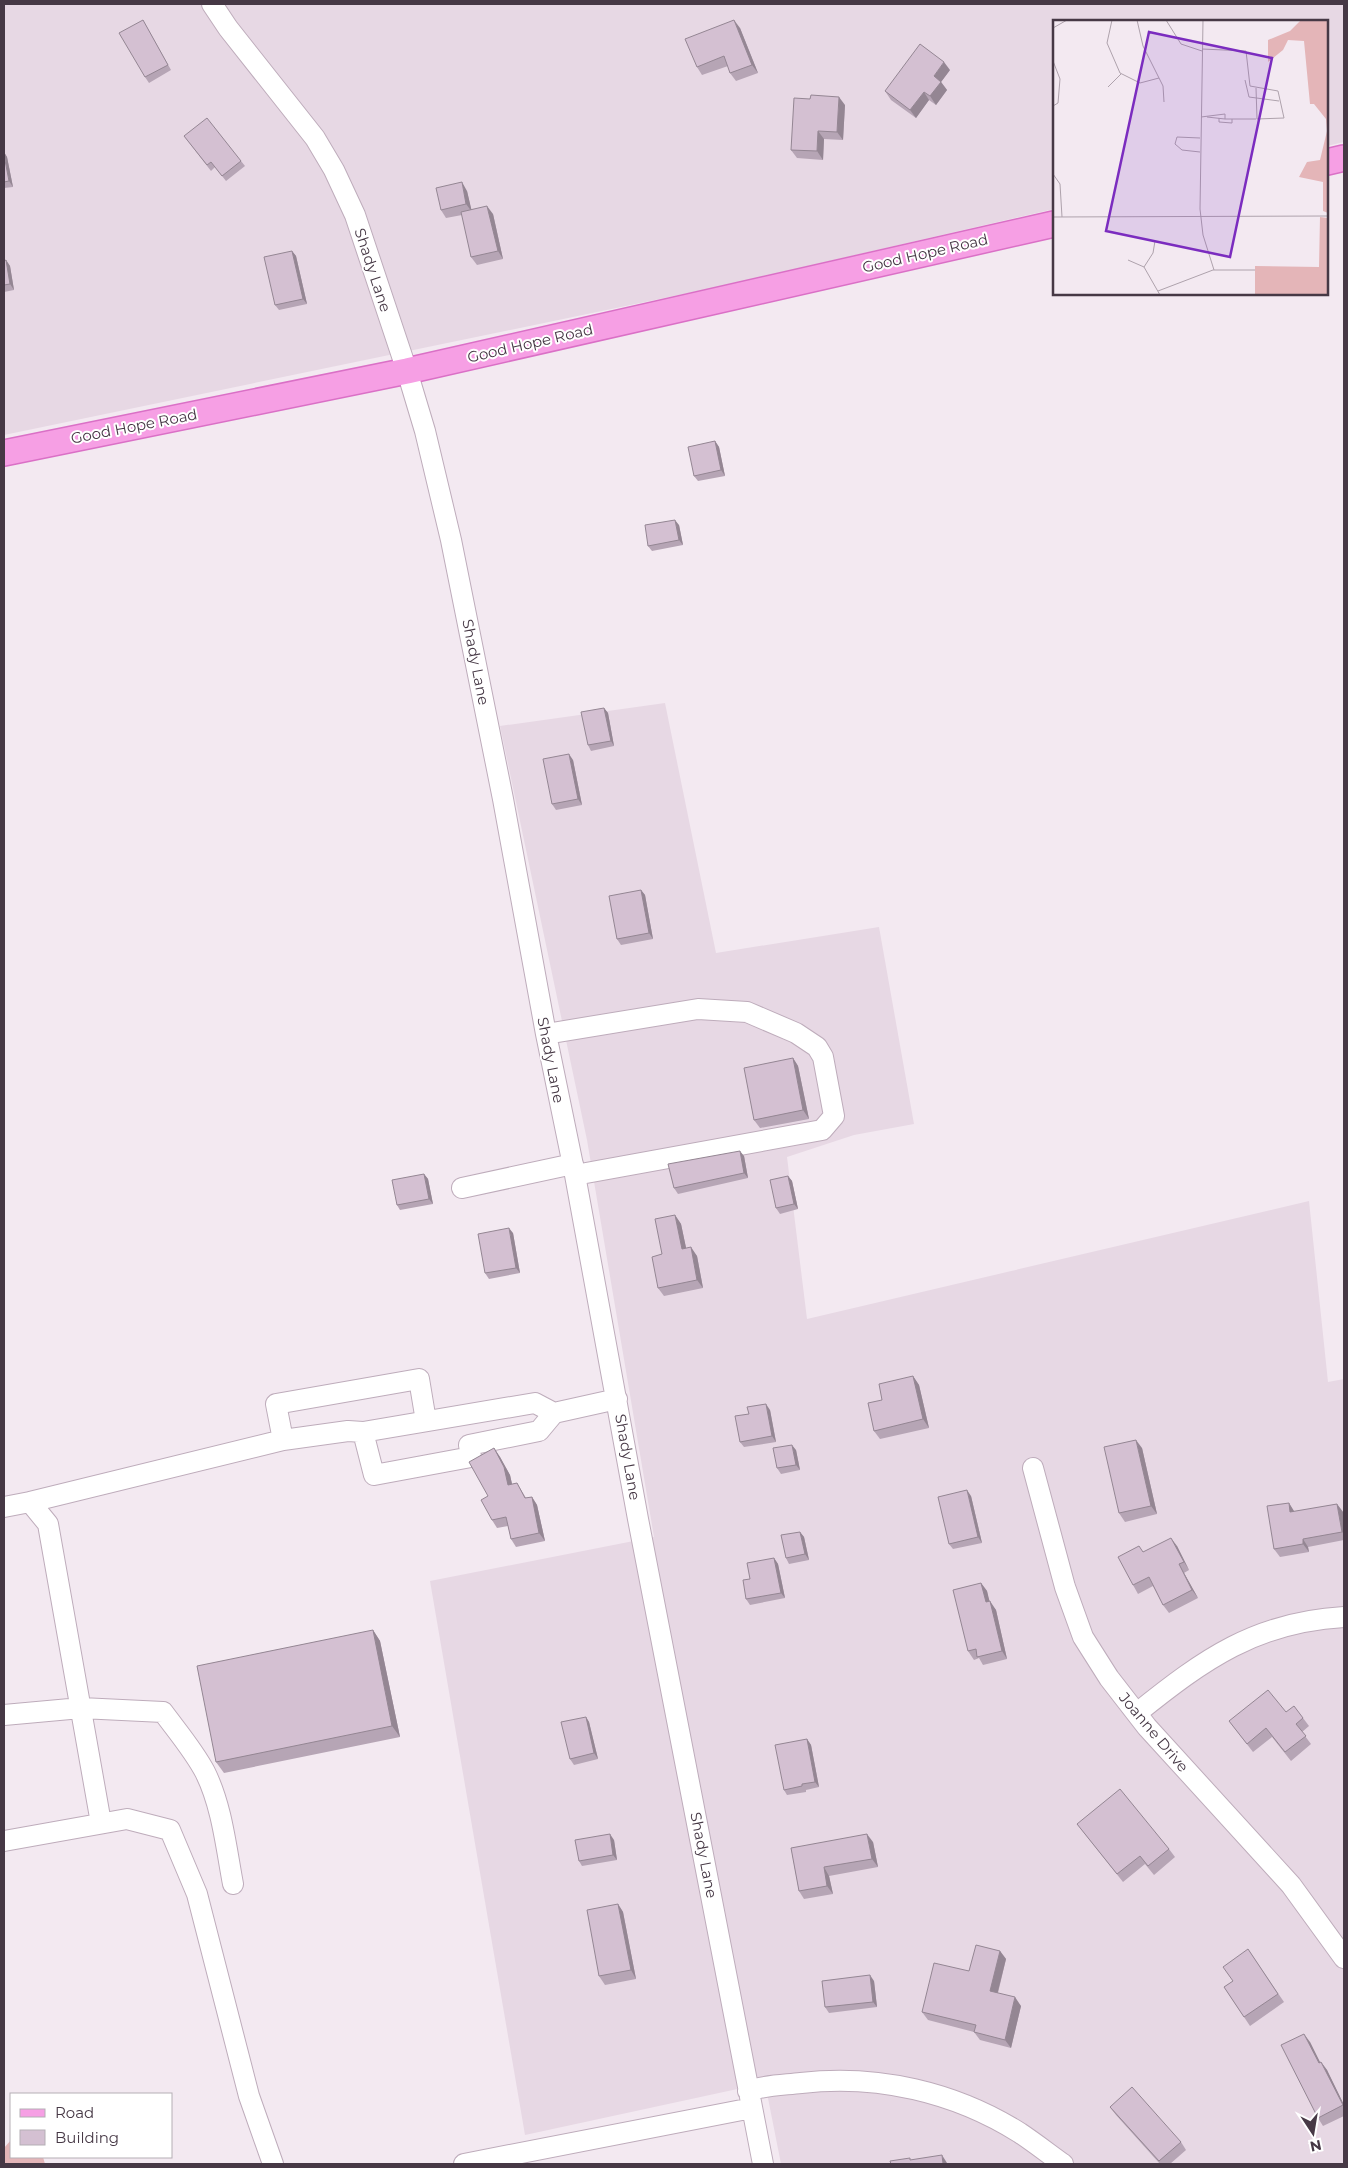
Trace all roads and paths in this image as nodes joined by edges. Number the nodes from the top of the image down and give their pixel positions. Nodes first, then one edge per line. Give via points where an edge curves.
1 (212, 4) edge
2 (1344, 158) edge
3 (1328, 162) edge
4 (1053, 224) edge
5 (407, 371) junction
6 (4, 453) edge
7 (546, 1034) junction
8 (574, 1170) junction
9 (462, 1188) dead end
10 (617, 1399) junction
11 (554, 1413) junction
12 (426, 1422) junction
13 (363, 1432) junction
14 (283, 1440) junction
15 (1033, 1468) dead end
16 (30, 1502) junction
17 (4, 1507) edge
18 (1344, 1617) edge
19 (81, 1708) junction
20 (1137, 1713) junction
21 (4, 1715) edge
22 (101, 1823) junction
23 (4, 1841) edge
24 (233, 1884) dead end
25 (1344, 1958) edge
26 (750, 2099) junction
27 (273, 2164) edge
28 (464, 2164) edge
29 (763, 2164) edge
30 (1063, 2164) edge

1 - 5 street, Shady Lane via 315,138 334,170 355,215
2 - 3 main road
4 - 5 main road, Good Hope Road
5 - 6 main road, Good Hope Road
5 - 7 street, Shady Lane via 452,540
7 - 8 street, Shady Lane
7 - 8 street via 698,1009 734,1010 747,1012 796,1033 817,1047 823,1057 834,1116 822,1130
8 - 9 street
8 - 10 street, Shady Lane
10 - 11 street
10 - 26 street, Shady Lane
11 - 12 street via 536,1403
11 - 13 street via 539,1431 469,1445 471,1457 374,1475
12 - 13 street
12 - 14 street via 419,1379 276,1404
13 - 14 street
14 - 16 street
15 - 20 street, Joanne Drive via 1065,1587 1083,1637 1108,1678
16 - 17 street
16 - 19 street via 48,1524
18 - 20 street via 1291,1624 1252,1636 1200,1665
19 - 21 street
19 - 22 street
19 - 24 street via 163,1712 197,1760 211,1787
20 - 25 street, Joanne Drive via 1291,1886
22 - 23 street
22 - 27 street via 127,1819 170,1830 197,1894 250,2096
26 - 28 street
26 - 29 street, Shady Lane
26 - 30 street via 833,2081 888,2084 937,2095 978,2110 1020,2133

